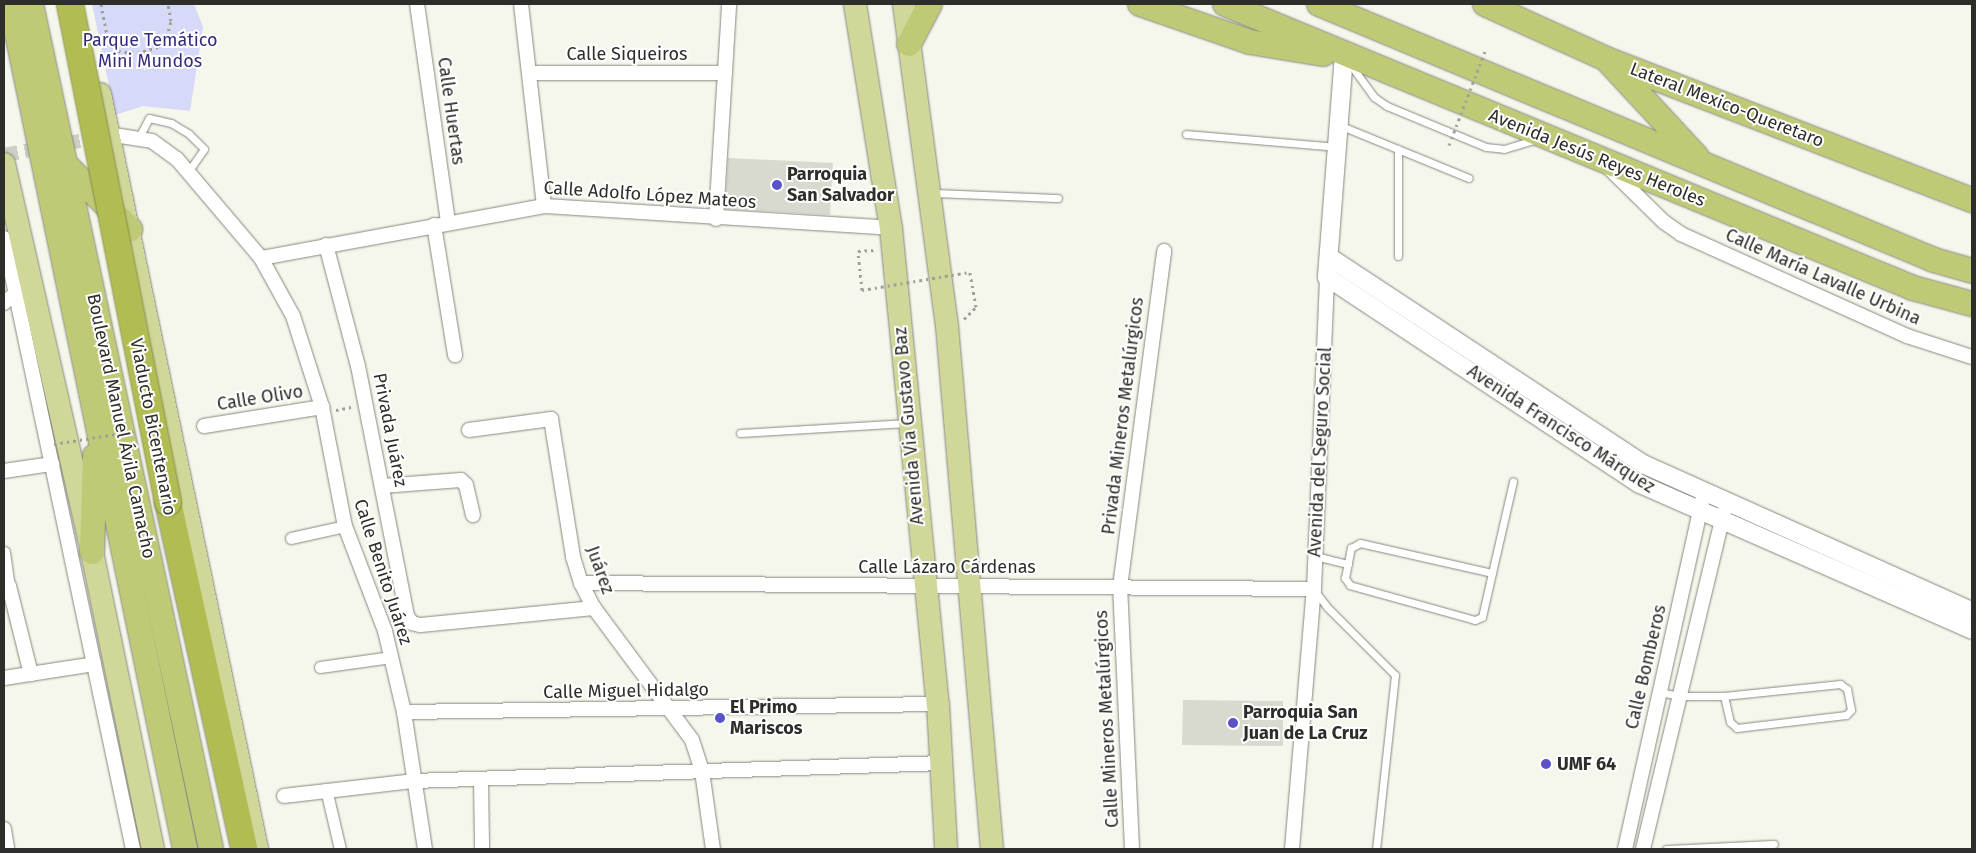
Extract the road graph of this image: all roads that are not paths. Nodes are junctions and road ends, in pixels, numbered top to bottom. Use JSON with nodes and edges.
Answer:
{"nodes":[{"id":1,"x":11,"y":4,"type":"edge"},
{"id":2,"x":31,"y":4,"type":"edge"},
{"id":3,"x":70,"y":4,"type":"edge"},
{"id":4,"x":80,"y":4,"type":"edge"},
{"id":5,"x":416,"y":4,"type":"edge"},
{"id":6,"x":521,"y":4,"type":"edge"},
{"id":7,"x":729,"y":4,"type":"edge"},
{"id":8,"x":856,"y":4,"type":"edge"},
{"id":9,"x":904,"y":4,"type":"edge"},
{"id":10,"x":930,"y":4,"type":"edge"},
{"id":11,"x":1140,"y":4,"type":"edge"},
{"id":12,"x":1225,"y":4,"type":"edge"},
{"id":13,"x":1319,"y":4,"type":"edge"},
{"id":14,"x":1329,"y":4,"type":"edge"},
{"id":15,"x":1485,"y":4,"type":"edge"},
{"id":16,"x":1352,"y":17,"type":"junction"},
{"id":17,"x":909,"y":44,"type":"junction"},
{"id":18,"x":1344,"y":56,"type":"junction"},
{"id":19,"x":1606,"y":59,"type":"junction"},
{"id":20,"x":530,"y":72,"type":"junction"},
{"id":21,"x":725,"y":73,"type":"junction"},
{"id":22,"x":1339,"y":125,"type":"junction"},
{"id":23,"x":1186,"y":134,"type":"dead end"},
{"id":24,"x":114,"y":135,"type":"tunnel mouth"},
{"id":25,"x":139,"y":137,"type":"junction"},
{"id":26,"x":1546,"y":137,"type":"junction"},
{"id":27,"x":1337,"y":147,"type":"junction"},
{"id":28,"x":1398,"y":149,"type":"junction"},
{"id":29,"x":1598,"y":157,"type":"junction"},
{"id":30,"x":1701,"y":162,"type":"junction"},
{"id":31,"x":4,"y":164,"type":"edge"},
{"id":32,"x":68,"y":166,"type":"junction"},
{"id":33,"x":188,"y":172,"type":"junction"},
{"id":34,"x":1469,"y":178,"type":"dead end"},
{"id":35,"x":930,"y":193,"type":"junction"},
{"id":36,"x":1058,"y":198,"type":"dead end"},
{"id":37,"x":1972,"y":200,"type":"edge"},
{"id":38,"x":544,"y":206,"type":"junction"},
{"id":39,"x":716,"y":218,"type":"junction"},
{"id":40,"x":441,"y":224,"type":"junction"},
{"id":41,"x":891,"y":228,"type":"junction"},
{"id":42,"x":130,"y":229,"type":"junction"},
{"id":43,"x":4,"y":238,"type":"edge"},
{"id":44,"x":326,"y":245,"type":"junction"},
{"id":45,"x":1164,"y":251,"type":"dead end"},
{"id":46,"x":1398,"y":256,"type":"dead end"},
{"id":47,"x":1328,"y":257,"type":"junction"},
{"id":48,"x":261,"y":258,"type":"junction"},
{"id":49,"x":1972,"y":271,"type":"edge"},
{"id":50,"x":1327,"y":277,"type":"junction"},
{"id":51,"x":17,"y":292,"type":"junction"},
{"id":52,"x":4,"y":303,"type":"edge"},
{"id":53,"x":1972,"y":304,"type":"edge"},
{"id":54,"x":455,"y":355,"type":"dead end"},
{"id":55,"x":1972,"y":357,"type":"edge"},
{"id":56,"x":322,"y":407,"type":"junction"},
{"id":57,"x":97,"y":417,"type":"junction"},
{"id":58,"x":909,"y":423,"type":"junction"},
{"id":59,"x":204,"y":426,"type":"dead end"},
{"id":60,"x":469,"y":430,"type":"dead end"},
{"id":61,"x":740,"y":433,"type":"dead end"},
{"id":62,"x":52,"y":464,"type":"junction"},
{"id":63,"x":4,"y":471,"type":"edge"},
{"id":64,"x":1513,"y":481,"type":"dead end"},
{"id":65,"x":382,"y":486,"type":"junction"},
{"id":66,"x":1704,"y":493,"type":"junction"},
{"id":67,"x":1727,"y":503,"type":"junction"},
{"id":68,"x":1700,"y":511,"type":"junction"},
{"id":69,"x":472,"y":515,"type":"dead end"},
{"id":70,"x":1721,"y":521,"type":"junction"},
{"id":71,"x":345,"y":526,"type":"junction"},
{"id":72,"x":291,"y":538,"type":"dead end"},
{"id":73,"x":4,"y":552,"type":"edge"},
{"id":74,"x":92,"y":552,"type":"junction"},
{"id":75,"x":1315,"y":556,"type":"junction"},
{"id":76,"x":1348,"y":564,"type":"junction"},
{"id":77,"x":1492,"y":573,"type":"junction"},
{"id":78,"x":581,"y":583,"type":"junction"},
{"id":79,"x":924,"y":585,"type":"junction"},
{"id":80,"x":970,"y":585,"type":"junction"},
{"id":81,"x":6,"y":587,"type":"edge"},
{"id":82,"x":1120,"y":587,"type":"junction"},
{"id":83,"x":1314,"y":589,"type":"junction"},
{"id":84,"x":594,"y":608,"type":"junction"},
{"id":85,"x":1972,"y":611,"type":"edge"},
{"id":86,"x":1972,"y":630,"type":"edge"},
{"id":87,"x":391,"y":657,"type":"junction"},
{"id":88,"x":94,"y":664,"type":"junction"},
{"id":89,"x":320,"y":667,"type":"dead end"},
{"id":90,"x":31,"y":674,"type":"junction"},
{"id":91,"x":4,"y":678,"type":"edge"},
{"id":92,"x":1660,"y":692,"type":"junction"},
{"id":93,"x":1679,"y":696,"type":"junction"},
{"id":94,"x":1724,"y":696,"type":"junction"},
{"id":95,"x":938,"y":704,"type":"junction"},
{"id":96,"x":669,"y":709,"type":"junction"},
{"id":97,"x":404,"y":712,"type":"junction"},
{"id":98,"x":942,"y":763,"type":"junction"},
{"id":99,"x":702,"y":771,"type":"junction"},
{"id":100,"x":482,"y":780,"type":"junction"},
{"id":101,"x":414,"y":781,"type":"junction"},
{"id":102,"x":326,"y":789,"type":"junction"},
{"id":103,"x":284,"y":796,"type":"dead end"},
{"id":104,"x":4,"y":829,"type":"edge"},
{"id":105,"x":1774,"y":844,"type":"dead end"},
{"id":106,"x":482,"y":847,"type":"dead end"},
{"id":107,"x":1633,"y":848,"type":"edge"},
{"id":108,"x":7,"y":849,"type":"edge"},
{"id":109,"x":132,"y":849,"type":"edge"},
{"id":110,"x":153,"y":849,"type":"edge"},
{"id":111,"x":185,"y":849,"type":"edge"},
{"id":112,"x":211,"y":849,"type":"edge"},
{"id":113,"x":244,"y":849,"type":"edge"},
{"id":114,"x":257,"y":849,"type":"edge"},
{"id":115,"x":340,"y":849,"type":"edge"},
{"id":116,"x":426,"y":849,"type":"edge"},
{"id":117,"x":713,"y":849,"type":"edge"},
{"id":118,"x":946,"y":849,"type":"edge"},
{"id":119,"x":992,"y":849,"type":"edge"},
{"id":120,"x":1132,"y":849,"type":"edge"},
{"id":121,"x":1292,"y":849,"type":"edge"},
{"id":122,"x":1376,"y":849,"type":"edge"},
{"id":123,"x":1666,"y":849,"type":"edge"}],
"edges":[{"from":1,"to":57,"type":"highway","name":"Boulevard Manuel Ávila Camacho"},
{"from":2,"to":32,"type":"highway","name":"Boulevard Manuel Ávila Camacho"},
{"from":3,"to":113,"type":"highway","name":"Viaducto Bicentenario","bridge":true},
{"from":4,"to":42,"type":"main road"},
{"from":5,"to":40,"type":"street","name":"Calle Huertas"},
{"from":6,"to":20,"type":"street"},
{"from":7,"to":21,"type":"street"},
{"from":8,"to":41,"type":"main road","name":"Avenida Via Gustavo Baz"},
{"from":9,"to":17,"type":"main road"},
{"from":10,"to":17,"type":"highway"},
{"from":11,"to":18,"type":"highway"},
{"from":12,"to":18,"type":"highway","name":"Avenida Jesús Reyes Heroles"},
{"from":13,"to":16,"type":"highway","name":"Avenida Jesús Reyes Heroles"},
{"from":14,"to":16,"type":"highway"},
{"from":15,"to":19,"type":"highway","name":"Lateral Mexico-Queretaro"},
{"from":16,"to":30,"type":"highway","name":"Avenida Jesús Reyes Heroles"},
{"from":17,"to":35,"type":"main road"},
{"from":18,"to":22,"type":"street","name":"Avenida del Seguro Social"},
{"from":18,"to":26,"type":"highway","name":"Avenida Jesús Reyes Heroles"},
{"from":18,"to":26,"type":"lane"},
{"from":19,"to":30,"type":"highway"},
{"from":19,"to":37,"type":"highway","name":"Lateral Mexico-Queretaro"},
{"from":20,"to":21,"type":"street","name":"Calle Siqueiros"},
{"from":20,"to":38,"type":"street"},
{"from":21,"to":39,"type":"street"},
{"from":22,"to":27,"type":"street","name":"Avenida del Seguro Social"},
{"from":22,"to":28,"type":"lane"},
{"from":23,"to":27,"type":"lane"},
{"from":24,"to":25,"type":"street","name":"Calle Benito Juárez"},
{"from":25,"to":33,"type":"street","name":"Calle Benito Juárez"},
{"from":25,"to":33,"type":"lane"},
{"from":26,"to":29,"type":"highway","name":"Avenida Jesús Reyes Heroles"},
{"from":27,"to":47,"type":"street","name":"Avenida del Seguro Social"},
{"from":28,"to":34,"type":"lane"},
{"from":28,"to":46,"type":"lane"},
{"from":29,"to":53,"type":"highway","name":"Avenida Jesús Reyes Heroles"},
{"from":29,"to":55,"type":"street","name":"Calle María Lavalle Urbina"},
{"from":30,"to":49,"type":"highway","name":"Avenida Jesús Reyes Heroles"},
{"from":31,"to":74,"type":"main road"},
{"from":32,"to":42,"type":"highway"},
{"from":32,"to":112,"type":"highway","name":"Boulevard Manuel Ávila Camacho"},
{"from":33,"to":48,"type":"street","name":"Calle Benito Juárez"},
{"from":35,"to":36,"type":"lane"},
{"from":35,"to":80,"type":"main road"},
{"from":38,"to":39,"type":"street","name":"Calle Adolfo López Mateos"},
{"from":38,"to":40,"type":"street","name":"Calle Adolfo López Mateos"},
{"from":39,"to":41,"type":"street","name":"Calle Adolfo López Mateos"},
{"from":40,"to":44,"type":"street","name":"Calle Adolfo López Mateos"},
{"from":40,"to":54,"type":"street","name":"Calle Huertas"},
{"from":41,"to":58,"type":"main road","name":"Avenida Via Gustavo Baz"},
{"from":42,"to":114,"type":"main road"},
{"from":43,"to":51,"type":"street"},
{"from":44,"to":48,"type":"street","name":"Calle Adolfo López Mateos"},
{"from":44,"to":65,"type":"street","name":"Privada Juárez"},
{"from":45,"to":82,"type":"street","name":"Privada Mineros Metalúrgicos"},
{"from":47,"to":50,"type":"street","name":"Avenida del Seguro Social"},
{"from":47,"to":66,"type":"street","name":"Avenida Francisco Márquez"},
{"from":48,"to":56,"type":"street","name":"Calle Benito Juárez"},
{"from":50,"to":68,"type":"street","name":"Avenida Francisco Márquez"},
{"from":50,"to":75,"type":"street","name":"Avenida del Seguro Social"},
{"from":51,"to":52,"type":"street"},
{"from":51,"to":62,"type":"street"},
{"from":56,"to":59,"type":"street","name":"Calle Olivo"},
{"from":56,"to":71,"type":"street","name":"Calle Benito Juárez"},
{"from":57,"to":74,"type":"highway"},
{"from":57,"to":111,"type":"highway","name":"Boulevard Manuel Ávila Camacho"},
{"from":58,"to":61,"type":"lane"},
{"from":58,"to":79,"type":"main road","name":"Avenida Via Gustavo Baz"},
{"from":60,"to":78,"type":"street","name":"Juárez"},
{"from":62,"to":63,"type":"street"},
{"from":62,"to":88,"type":"street"},
{"from":64,"to":77,"type":"lane"},
{"from":65,"to":69,"type":"street"},
{"from":65,"to":84,"type":"street","name":"Privada Juárez"},
{"from":66,"to":67,"type":"street","name":"Avenida Francisco Márquez"},
{"from":66,"to":68,"type":"street","name":"Calle Bomberos"},
{"from":67,"to":70,"type":"street","name":"Calle Bomberos"},
{"from":67,"to":85,"type":"street","name":"Avenida Francisco Márquez"},
{"from":68,"to":70,"type":"street","name":"Avenida Francisco Márquez"},
{"from":68,"to":92,"type":"street","name":"Calle Bomberos"},
{"from":70,"to":86,"type":"street","name":"Avenida Francisco Márquez"},
{"from":70,"to":93,"type":"street","name":"Calle Bomberos"},
{"from":71,"to":72,"type":"street"},
{"from":71,"to":87,"type":"street","name":"Calle Benito Juárez"},
{"from":73,"to":81,"type":"street"},
{"from":74,"to":110,"type":"main road"},
{"from":75,"to":76,"type":"lane"},
{"from":75,"to":83,"type":"street","name":"Avenida del Seguro Social"},
{"from":76,"to":77,"type":"lane"},
{"from":76,"to":77,"type":"lane"},
{"from":78,"to":79,"type":"street","name":"Calle Lázaro Cárdenas"},
{"from":78,"to":84,"type":"street","name":"Juárez"},
{"from":79,"to":80,"type":"street","name":"Calle Lázaro Cárdenas"},
{"from":79,"to":95,"type":"main road","name":"Avenida Via Gustavo Baz"},
{"from":80,"to":82,"type":"street","name":"Calle Lázaro Cárdenas"},
{"from":80,"to":119,"type":"main road"},
{"from":81,"to":90,"type":"street"},
{"from":82,"to":83,"type":"street","name":"Calle Lázaro Cárdenas"},
{"from":82,"to":120,"type":"street","name":"Calle Mineros Metalúrgicos"},
{"from":83,"to":121,"type":"street","name":"Avenida del Seguro Social"},
{"from":83,"to":122,"type":"lane"},
{"from":84,"to":96,"type":"street","name":"Juárez"},
{"from":87,"to":89,"type":"street"},
{"from":87,"to":97,"type":"street","name":"Calle Benito Juárez"},
{"from":88,"to":90,"type":"street"},
{"from":88,"to":109,"type":"street"},
{"from":90,"to":91,"type":"street"},
{"from":92,"to":93,"type":"lane"},
{"from":92,"to":107,"type":"street","name":"Calle Bomberos"},
{"from":93,"to":94,"type":"lane"},
{"from":93,"to":107,"type":"street","name":"Calle Bomberos"},
{"from":94,"to":94,"type":"lane"},
{"from":95,"to":96,"type":"street","name":"Calle Miguel Hidalgo"},
{"from":95,"to":98,"type":"main road","name":"Avenida Via Gustavo Baz"},
{"from":96,"to":97,"type":"street","name":"Calle Miguel Hidalgo"},
{"from":96,"to":99,"type":"street","name":"Juárez"},
{"from":97,"to":101,"type":"street","name":"Calle Benito Juárez"},
{"from":98,"to":99,"type":"street"},
{"from":98,"to":118,"type":"main road","name":"Avenida Via Gustavo Baz"},
{"from":99,"to":100,"type":"street"},
{"from":99,"to":117,"type":"street","name":"Juárez"},
{"from":100,"to":101,"type":"street"},
{"from":100,"to":106,"type":"street"},
{"from":101,"to":102,"type":"street"},
{"from":101,"to":116,"type":"street","name":"Calle Benito Juárez"},
{"from":102,"to":103,"type":"street"},
{"from":102,"to":115,"type":"street"},
{"from":104,"to":108,"type":"street"},
{"from":105,"to":123,"type":"lane"}]}
